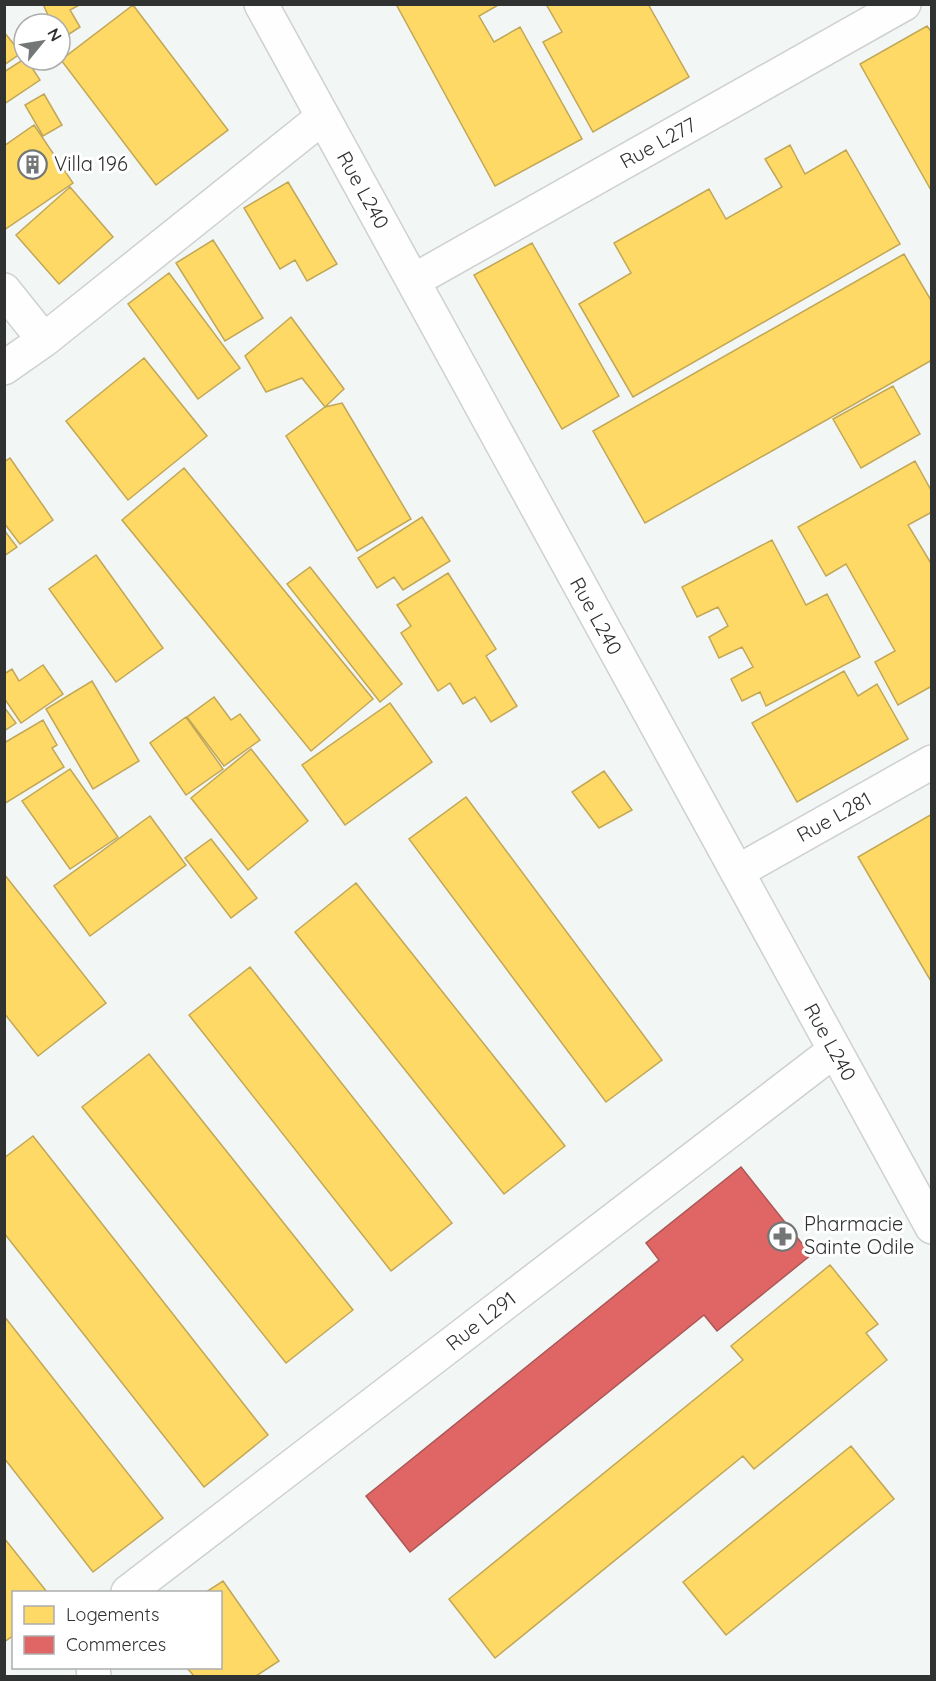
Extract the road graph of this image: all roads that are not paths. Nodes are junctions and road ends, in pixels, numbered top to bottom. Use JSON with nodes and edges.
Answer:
{"nodes":[{"id":1,"x":261,"y":4,"type":"edge"},
{"id":2,"x":904,"y":4,"type":"edge"},
{"id":3,"x":323,"y":117,"type":"junction"},
{"id":4,"x":413,"y":281,"type":"junction"},
{"id":5,"x":4,"y":290,"type":"edge"},
{"id":6,"x":44,"y":340,"type":"junction"},
{"id":7,"x":4,"y":368,"type":"edge"},
{"id":8,"x":932,"y":762,"type":"edge"},
{"id":9,"x":737,"y":872,"type":"junction"},
{"id":10,"x":835,"y":1050,"type":"junction"},
{"id":11,"x":932,"y":1227,"type":"edge"},
{"id":12,"x":131,"y":1591,"type":"edge"}],
"edges":[{"from":1,"to":3,"type":"street","name":"Rue L240"},
{"from":2,"to":4,"type":"street","name":"Rue L277"},
{"from":3,"to":4,"type":"street","name":"Rue L240"},
{"from":3,"to":6,"type":"street"},
{"from":4,"to":9,"type":"street","name":"Rue L240"},
{"from":5,"to":6,"type":"street"},
{"from":6,"to":7,"type":"street"},
{"from":8,"to":9,"type":"street","name":"Rue L281"},
{"from":9,"to":10,"type":"street","name":"Rue L240"},
{"from":10,"to":11,"type":"street","name":"Rue L240"},
{"from":10,"to":12,"type":"street","name":"Rue L291"}]}
